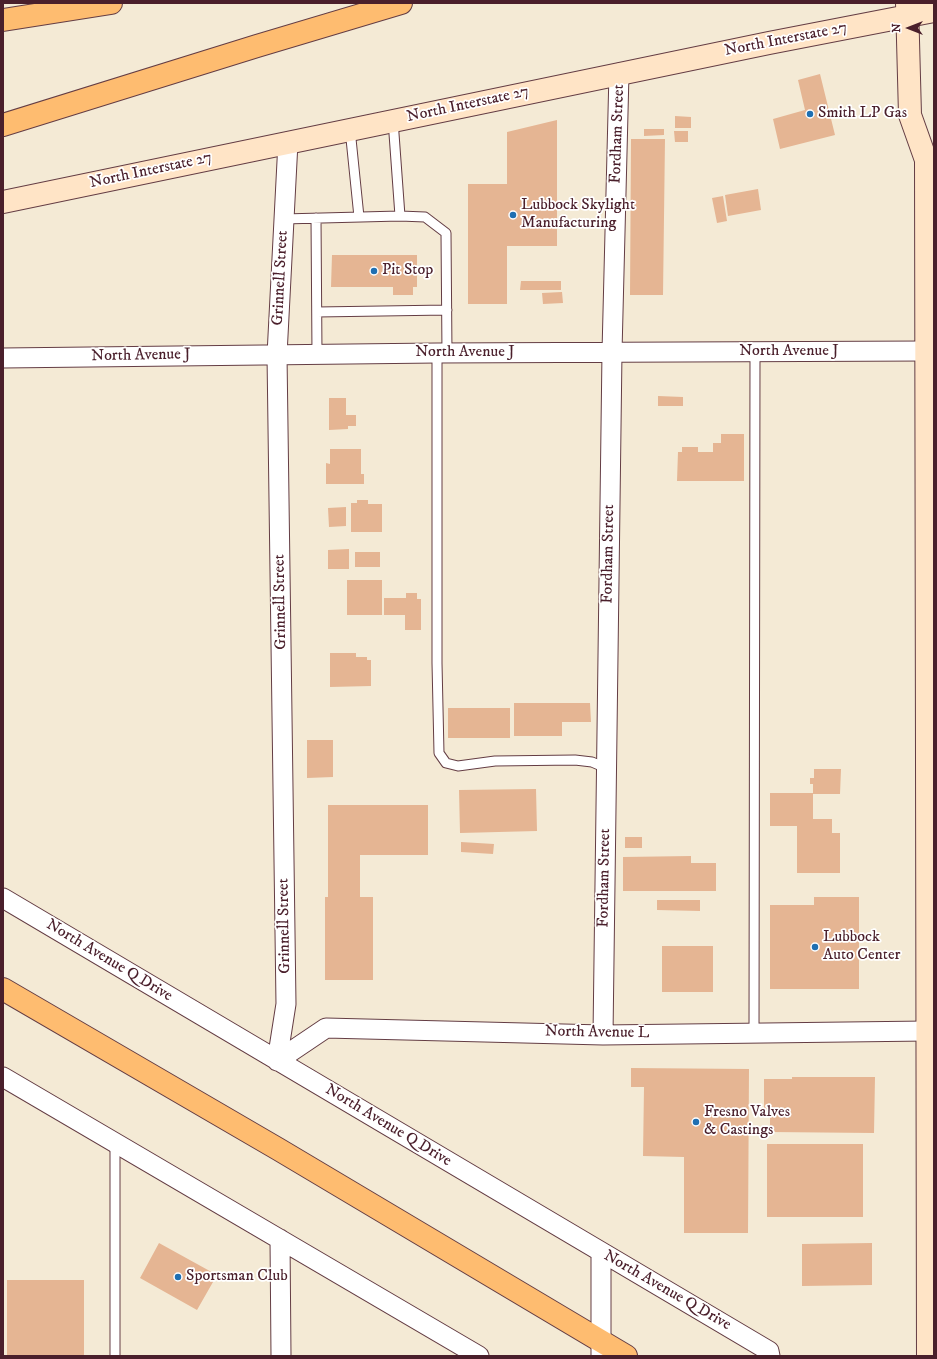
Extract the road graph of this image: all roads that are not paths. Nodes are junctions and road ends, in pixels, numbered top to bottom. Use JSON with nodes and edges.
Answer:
{"nodes":[{"id":1,"x":111,"y":3,"type":"edge"},
{"id":2,"x":401,"y":3,"type":"edge"},
{"id":3,"x":908,"y":10,"type":"edge"},
{"id":4,"x":934,"y":11,"type":"edge"},
{"id":5,"x":3,"y":20,"type":"edge"},
{"id":6,"x":619,"y":74,"type":"junction"},
{"id":7,"x":393,"y":120,"type":"junction"},
{"id":8,"x":3,"y":125,"type":"edge"},
{"id":9,"x":350,"y":130,"type":"junction"},
{"id":10,"x":934,"y":139,"type":"edge"},
{"id":11,"x":288,"y":142,"type":"junction"},
{"id":12,"x":926,"y":160,"type":"junction"},
{"id":13,"x":3,"y":202,"type":"edge"},
{"id":14,"x":930,"y":212,"type":"edge"},
{"id":15,"x":400,"y":216,"type":"junction"},
{"id":16,"x":359,"y":217,"type":"junction"},
{"id":17,"x":316,"y":218,"type":"junction"},
{"id":18,"x":284,"y":219,"type":"junction"},
{"id":19,"x":447,"y":310,"type":"junction"},
{"id":20,"x":317,"y":312,"type":"junction"},
{"id":21,"x":926,"y":351,"type":"junction"},
{"id":22,"x":612,"y":352,"type":"junction"},
{"id":23,"x":755,"y":352,"type":"junction"},
{"id":24,"x":317,"y":354,"type":"junction"},
{"id":25,"x":442,"y":354,"type":"junction"},
{"id":26,"x":277,"y":355,"type":"junction"},
{"id":27,"x":3,"y":358,"type":"edge"},
{"id":28,"x":930,"y":702,"type":"edge"},
{"id":29,"x":606,"y":768,"type":"junction"},
{"id":30,"x":3,"y":898,"type":"edge"},
{"id":31,"x":3,"y":989,"type":"edge"},
{"id":32,"x":927,"y":1031,"type":"junction"},
{"id":33,"x":754,"y":1033,"type":"junction"},
{"id":34,"x":603,"y":1035,"type":"junction"},
{"id":35,"x":277,"y":1060,"type":"junction"},
{"id":36,"x":3,"y":1077,"type":"edge"},
{"id":37,"x":115,"y":1142,"type":"junction"},
{"id":38,"x":280,"y":1239,"type":"junction"},
{"id":39,"x":602,"y":1252,"type":"junction"},
{"id":40,"x":601,"y":1349,"type":"edge"},
{"id":41,"x":115,"y":1356,"type":"edge"},
{"id":42,"x":281,"y":1356,"type":"edge"},
{"id":43,"x":479,"y":1356,"type":"edge"},
{"id":44,"x":626,"y":1356,"type":"edge"},
{"id":45,"x":770,"y":1356,"type":"edge"},
{"id":46,"x":928,"y":1356,"type":"edge"}],
"edges":[{"from":1,"to":5,"type":"main road"},
{"from":2,"to":8,"type":"main road"},
{"from":3,"to":4,"type":"main road","name":"North Interstate 27"},
{"from":3,"to":6,"type":"main road","name":"North Interstate 27"},
{"from":3,"to":12,"type":"main road"},
{"from":6,"to":7,"type":"main road","name":"North Interstate 27"},
{"from":6,"to":22,"type":"street","name":"Fordham Street"},
{"from":7,"to":9,"type":"main road","name":"North Interstate 27"},
{"from":7,"to":15,"type":"lane"},
{"from":9,"to":11,"type":"main road","name":"North Interstate 27"},
{"from":9,"to":16,"type":"lane"},
{"from":10,"to":12,"type":"main road"},
{"from":11,"to":13,"type":"main road","name":"North Interstate 27"},
{"from":11,"to":18,"type":"street","name":"Grinnell Street"},
{"from":12,"to":14,"type":"main road"},
{"from":14,"to":21,"type":"main road"},
{"from":15,"to":16,"type":"lane"},
{"from":15,"to":19,"type":"lane"},
{"from":16,"to":17,"type":"lane"},
{"from":17,"to":18,"type":"lane"},
{"from":17,"to":20,"type":"lane"},
{"from":18,"to":26,"type":"street","name":"Grinnell Street"},
{"from":19,"to":20,"type":"lane"},
{"from":19,"to":25,"type":"lane"},
{"from":20,"to":24,"type":"lane"},
{"from":21,"to":23,"type":"street","name":"North Avenue J"},
{"from":21,"to":28,"type":"main road"},
{"from":22,"to":23,"type":"street","name":"North Avenue J"},
{"from":22,"to":25,"type":"street","name":"North Avenue J"},
{"from":22,"to":29,"type":"street","name":"Fordham Street"},
{"from":23,"to":33,"type":"lane"},
{"from":24,"to":25,"type":"street","name":"North Avenue J"},
{"from":24,"to":26,"type":"street","name":"North Avenue J"},
{"from":25,"to":29,"type":"lane"},
{"from":26,"to":27,"type":"street","name":"North Avenue J"},
{"from":26,"to":35,"type":"street","name":"Grinnell Street"},
{"from":28,"to":32,"type":"main road"},
{"from":29,"to":34,"type":"street","name":"Fordham Street"},
{"from":30,"to":35,"type":"street","name":"North Avenue Q Drive"},
{"from":31,"to":40,"type":"main road"},
{"from":32,"to":33,"type":"street","name":"North Avenue L"},
{"from":32,"to":46,"type":"main road"},
{"from":33,"to":34,"type":"street","name":"North Avenue L"},
{"from":34,"to":35,"type":"street","name":"North Avenue L"},
{"from":35,"to":39,"type":"street","name":"North Avenue Q Drive"},
{"from":36,"to":37,"type":"street"},
{"from":37,"to":38,"type":"street"},
{"from":37,"to":41,"type":"lane"},
{"from":38,"to":42,"type":"street"},
{"from":38,"to":43,"type":"street"},
{"from":39,"to":40,"type":"street"},
{"from":39,"to":45,"type":"street","name":"North Avenue Q Drive"},
{"from":40,"to":44,"type":"main road"}]}
